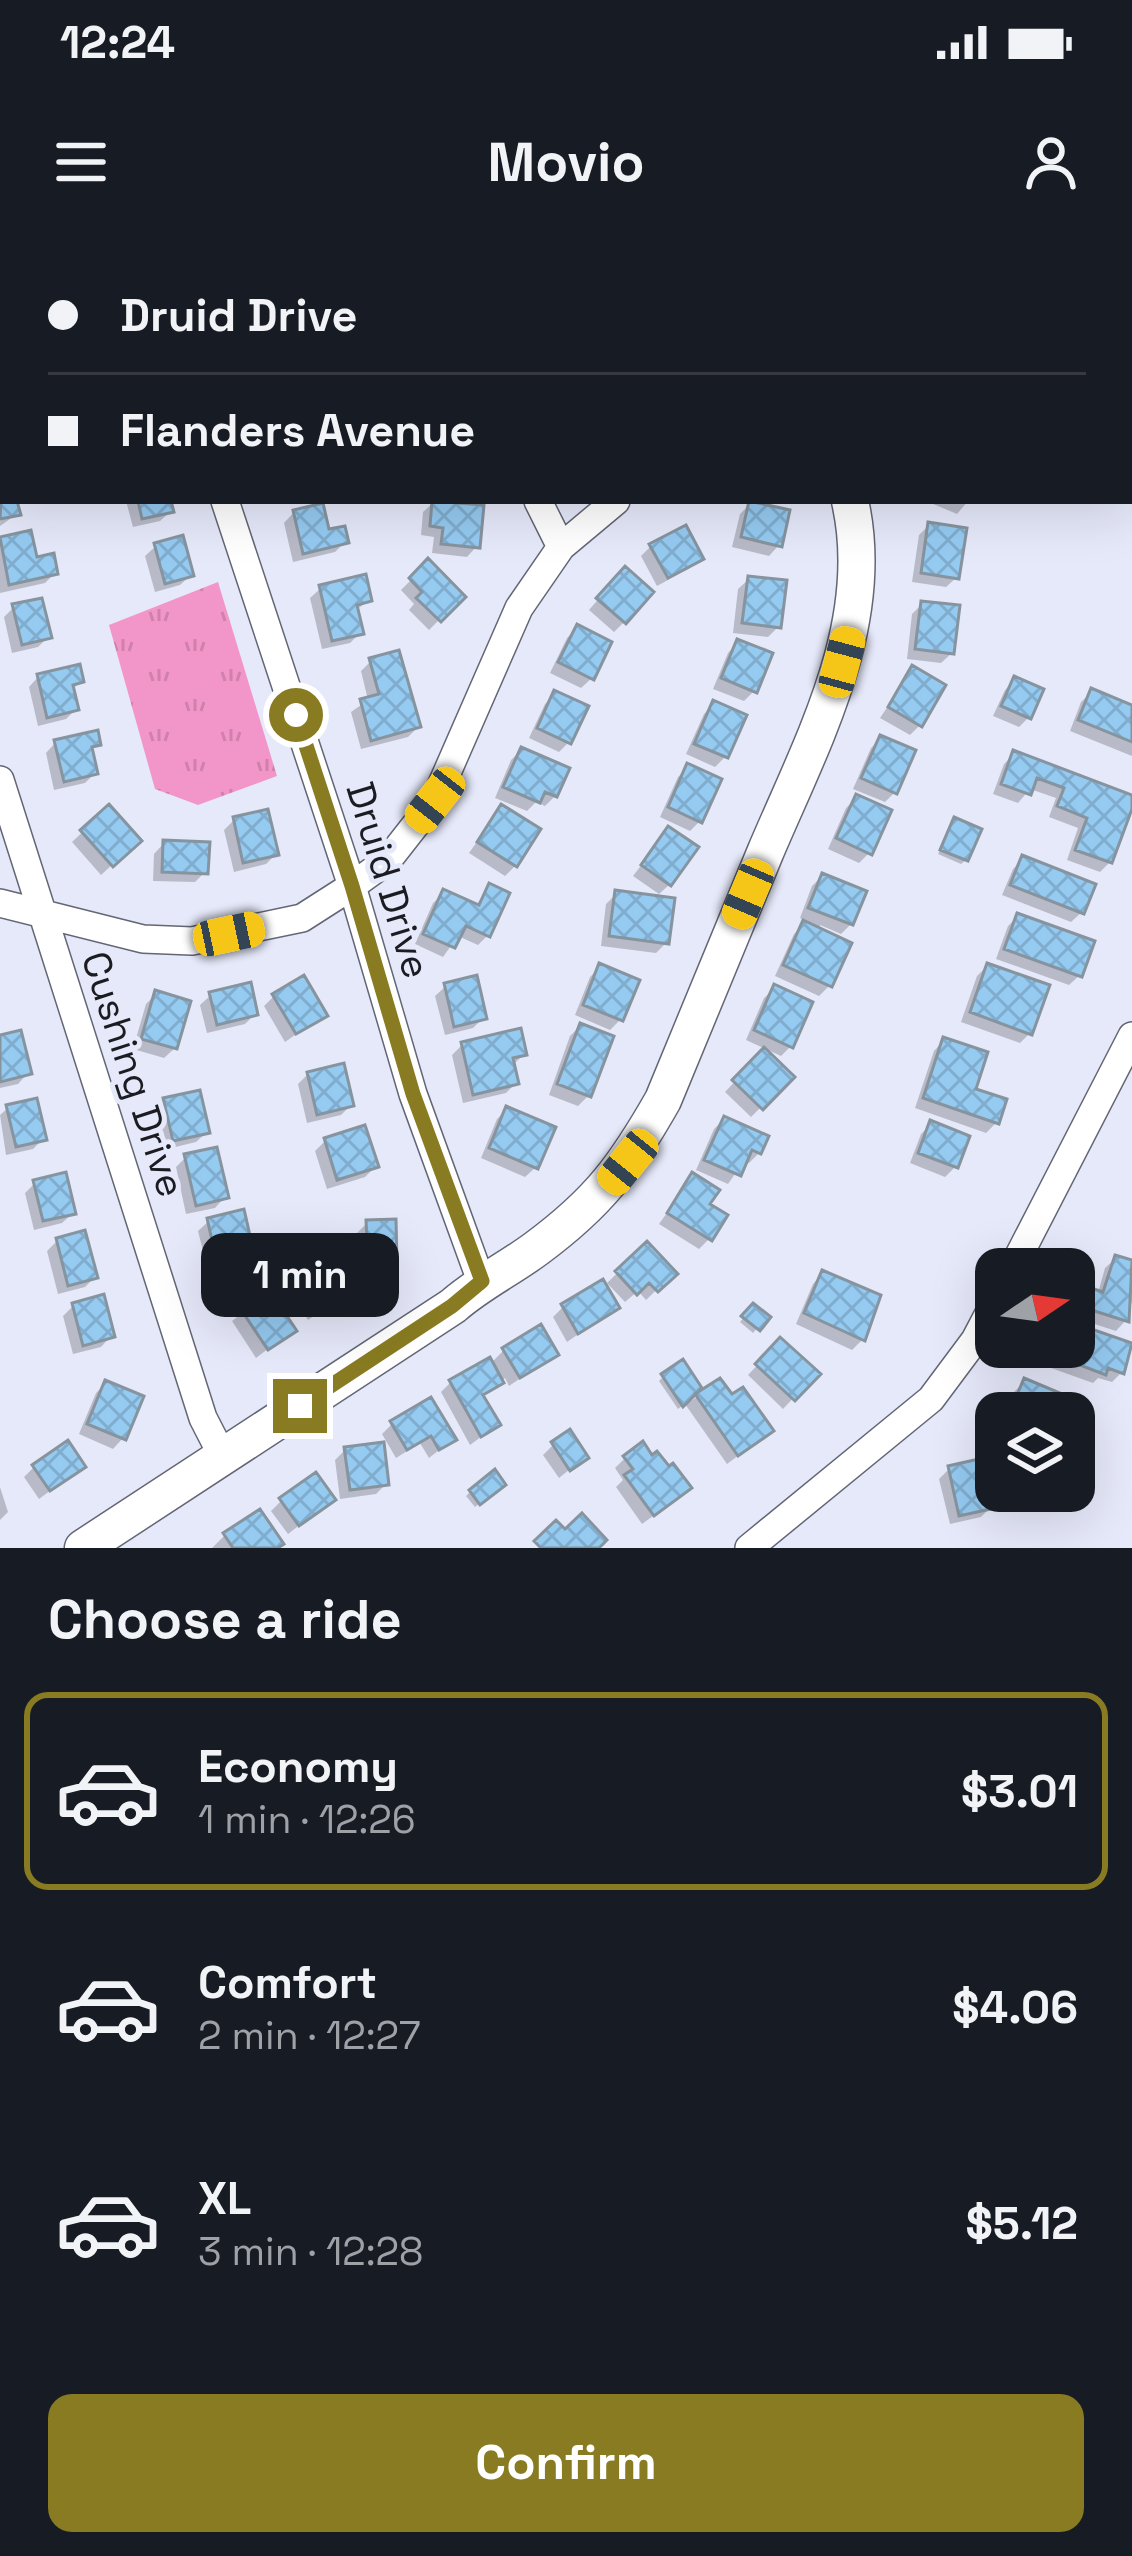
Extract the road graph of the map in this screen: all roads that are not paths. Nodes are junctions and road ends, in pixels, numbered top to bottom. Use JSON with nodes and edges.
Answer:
{"nodes":[{"id":1,"x":226,"y":504,"type":"edge"},
{"id":2,"x":540,"y":504,"type":"edge"},
{"id":3,"x":612,"y":504,"type":"edge"},
{"id":4,"x":851,"y":504,"type":"edge"},
{"id":5,"x":561,"y":547,"type":"junction"},
{"id":6,"x":0,"y":780,"type":"edge"},
{"id":7,"x":352,"y":886,"type":"junction"},
{"id":8,"x":0,"y":903,"type":"edge"},
{"id":9,"x":41,"y":911,"type":"junction"},
{"id":10,"x":1132,"y":1036,"type":"edge"},
{"id":11,"x":1023,"y":1248,"type":"edge"},
{"id":12,"x":482,"y":1281,"type":"junction"},
{"id":13,"x":975,"y":1341,"type":"edge"},
{"id":14,"x":223,"y":1457,"type":"junction"},
{"id":15,"x":83,"y":1548,"type":"edge"},
{"id":16,"x":749,"y":1548,"type":"edge"}],
"edges":[{"from":1,"to":7,"type":"street","name":"Druid Drive"},
{"from":2,"to":5,"type":"street"},
{"from":3,"to":5,"type":"street"},
{"from":4,"to":12,"type":"street"},
{"from":5,"to":7,"type":"street"},
{"from":6,"to":9,"type":"street","name":"Cushing Drive"},
{"from":7,"to":9,"type":"street"},
{"from":7,"to":12,"type":"street","name":"Druid Drive"},
{"from":8,"to":9,"type":"street"},
{"from":9,"to":14,"type":"street","name":"Cushing Drive"},
{"from":10,"to":11,"type":"street"},
{"from":12,"to":14,"type":"street"},
{"from":13,"to":16,"type":"street"},
{"from":14,"to":15,"type":"street"}]}
